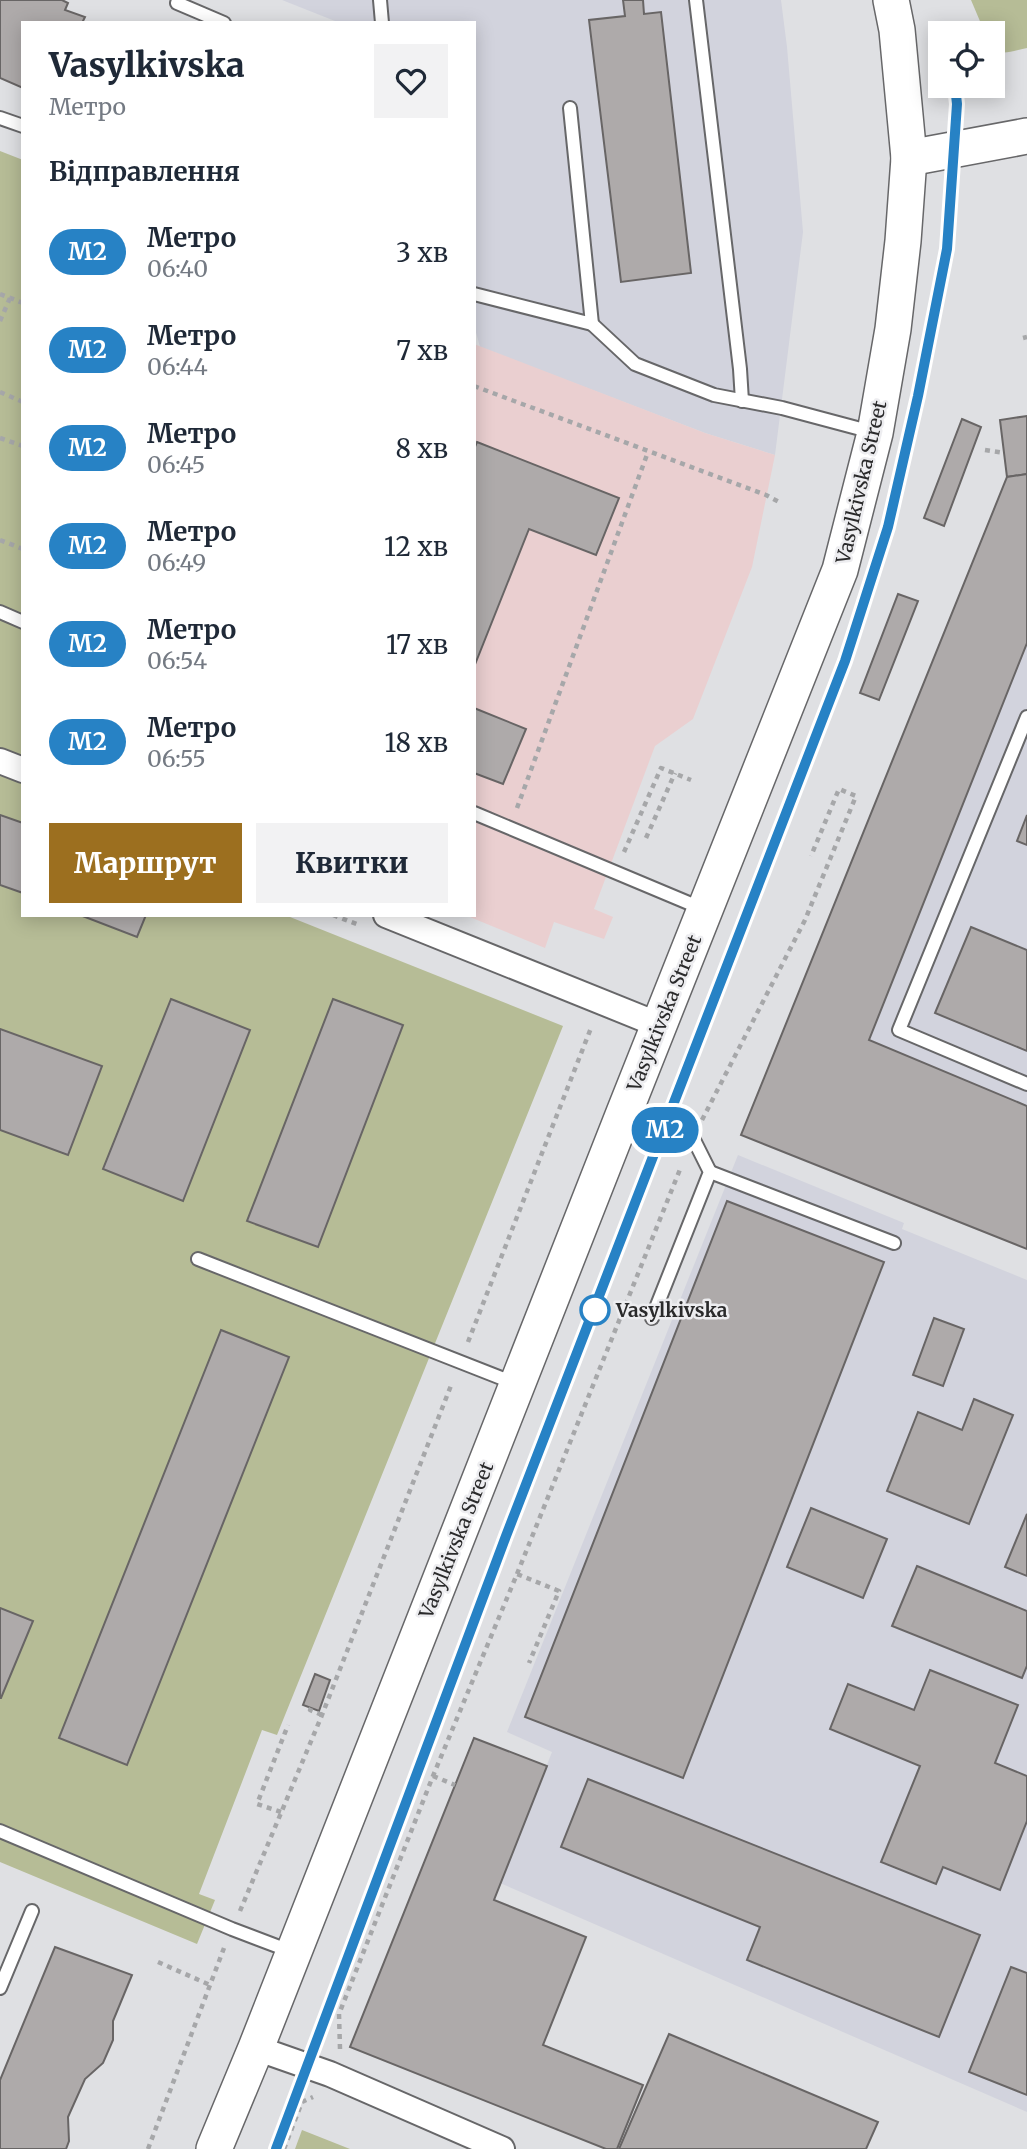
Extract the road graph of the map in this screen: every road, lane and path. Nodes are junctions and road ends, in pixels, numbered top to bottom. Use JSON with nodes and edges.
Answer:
{"nodes":[{"id":1,"x":380,"y":0,"type":"edge"},
{"id":2,"x":696,"y":0,"type":"edge"},
{"id":3,"x":891,"y":0,"type":"edge"},
{"id":4,"x":177,"y":3,"type":"dead end"},
{"id":5,"x":218,"y":21,"type":"edge"},
{"id":6,"x":382,"y":21,"type":"edge"},
{"id":7,"x":570,"y":108,"type":"dead end"},
{"id":8,"x":0,"y":118,"type":"edge"},
{"id":9,"x":21,"y":126,"type":"edge"},
{"id":10,"x":1027,"y":136,"type":"edge"},
{"id":11,"x":909,"y":158,"type":"junction"},
{"id":12,"x":0,"y":294,"type":"edge"},
{"id":13,"x":476,"y":295,"type":"edge"},
{"id":14,"x":10,"y":298,"type":"junction"},
{"id":15,"x":21,"y":302,"type":"edge"},
{"id":16,"x":0,"y":321,"type":"edge"},
{"id":17,"x":592,"y":324,"type":"junction"},
{"id":18,"x":476,"y":387,"type":"edge"},
{"id":19,"x":0,"y":392,"type":"edge"},
{"id":20,"x":21,"y":401,"type":"edge"},
{"id":21,"x":742,"y":401,"type":"junction"},
{"id":22,"x":875,"y":433,"type":"junction"},
{"id":23,"x":0,"y":438,"type":"edge"},
{"id":24,"x":21,"y":445,"type":"edge"},
{"id":25,"x":985,"y":450,"type":"dead end"},
{"id":26,"x":648,"y":452,"type":"junction"},
{"id":27,"x":1004,"y":453,"type":"dead end"},
{"id":28,"x":781,"y":503,"type":"dead end"},
{"id":29,"x":0,"y":540,"type":"edge"},
{"id":30,"x":21,"y":548,"type":"edge"},
{"id":31,"x":0,"y":612,"type":"edge"},
{"id":32,"x":21,"y":621,"type":"edge"},
{"id":33,"x":1027,"y":717,"type":"edge"},
{"id":34,"x":0,"y":761,"type":"edge"},
{"id":35,"x":21,"y":769,"type":"edge"},
{"id":36,"x":675,"y":773,"type":"junction"},
{"id":37,"x":691,"y":780,"type":"dead end"},
{"id":38,"x":839,"y":789,"type":"dead end"},
{"id":39,"x":476,"y":814,"type":"edge"},
{"id":40,"x":509,"y":828,"type":"junction"},
{"id":41,"x":646,"y":838,"type":"dead end"},
{"id":42,"x":811,"y":856,"type":"dead end"},
{"id":43,"x":635,"y":858,"type":"dead end"},
{"id":44,"x":706,"y":910,"type":"junction"},
{"id":45,"x":391,"y":917,"type":"edge"},
{"id":46,"x":594,"y":1018,"type":"dead end"},
{"id":47,"x":659,"y":1025,"type":"junction"},
{"id":48,"x":1027,"y":1084,"type":"edge"},
{"id":49,"x":624,"y":1112,"type":"junction"},
{"id":50,"x":710,"y":1172,"type":"junction"},
{"id":51,"x":894,"y":1243,"type":"dead end"},
{"id":52,"x":198,"y":1259,"type":"dead end"},
{"id":53,"x":652,"y":1318,"type":"dead end"},
{"id":54,"x":460,"y":1362,"type":"junction"},
{"id":55,"x":518,"y":1385,"type":"junction"},
{"id":56,"x":528,"y":1663,"type":"dead end"},
{"id":57,"x":311,"y":1708,"type":"dead end"},
{"id":58,"x":322,"y":1715,"type":"junction"},
{"id":59,"x":288,"y":1725,"type":"dead end"},
{"id":60,"x":433,"y":1776,"type":"junction"},
{"id":61,"x":455,"y":1785,"type":"dead end"},
{"id":62,"x":281,"y":1812,"type":"junction"},
{"id":63,"x":0,"y":1831,"type":"edge"},
{"id":64,"x":32,"y":1911,"type":"dead end"},
{"id":65,"x":232,"y":1929,"type":"junction"},
{"id":66,"x":294,"y":1952,"type":"junction"},
{"id":67,"x":158,"y":1962,"type":"dead end"},
{"id":68,"x":210,"y":1985,"type":"junction"},
{"id":69,"x":0,"y":1988,"type":"edge"},
{"id":70,"x":256,"y":2048,"type":"junction"},
{"id":71,"x":340,"y":2050,"type":"dead end"},
{"id":72,"x":323,"y":2094,"type":"dead end"},
{"id":73,"x":148,"y":2149,"type":"edge"},
{"id":74,"x":215,"y":2149,"type":"edge"},
{"id":75,"x":284,"y":2149,"type":"edge"},
{"id":76,"x":502,"y":2149,"type":"edge"}],
"edges":[{"from":1,"to":6,"type":"lane"},
{"from":2,"to":21,"type":"lane"},
{"from":3,"to":11,"type":"main road","name":"Vasylkivska Street"},
{"from":4,"to":5,"type":"lane"},
{"from":7,"to":17,"type":"lane"},
{"from":8,"to":9,"type":"lane"},
{"from":10,"to":11,"type":"main road"},
{"from":11,"to":22,"type":"main road","name":"Vasylkivska Street"},
{"from":12,"to":14,"type":"path"},
{"from":13,"to":17,"type":"lane"},
{"from":14,"to":15,"type":"path"},
{"from":14,"to":16,"type":"path"},
{"from":17,"to":21,"type":"lane"},
{"from":18,"to":26,"type":"path"},
{"from":19,"to":20,"type":"path"},
{"from":21,"to":22,"type":"lane"},
{"from":22,"to":44,"type":"main road","name":"Vasylkivska Street"},
{"from":23,"to":24,"type":"path"},
{"from":25,"to":27,"type":"path"},
{"from":26,"to":28,"type":"path"},
{"from":26,"to":40,"type":"path"},
{"from":29,"to":30,"type":"path"},
{"from":31,"to":32,"type":"lane"},
{"from":33,"to":48,"type":"lane"},
{"from":34,"to":35,"type":"street"},
{"from":36,"to":37,"type":"path"},
{"from":36,"to":41,"type":"path"},
{"from":36,"to":43,"type":"path"},
{"from":38,"to":42,"type":"path"},
{"from":39,"to":40,"type":"lane"},
{"from":40,"to":44,"type":"lane"},
{"from":44,"to":47,"type":"main road","name":"Vasylkivska Street"},
{"from":45,"to":47,"type":"street"},
{"from":46,"to":54,"type":"path"},
{"from":47,"to":49,"type":"main road","name":"Vasylkivska Street"},
{"from":49,"to":50,"type":"lane"},
{"from":49,"to":55,"type":"main road","name":"Vasylkivska Street"},
{"from":50,"to":51,"type":"lane"},
{"from":50,"to":53,"type":"lane"},
{"from":52,"to":54,"type":"lane"},
{"from":54,"to":55,"type":"lane"},
{"from":54,"to":58,"type":"path"},
{"from":55,"to":66,"type":"main road","name":"Vasylkivska Street"},
{"from":56,"to":60,"type":"path"},
{"from":57,"to":58,"type":"path"},
{"from":58,"to":62,"type":"path"},
{"from":59,"to":62,"type":"path"},
{"from":60,"to":61,"type":"path"},
{"from":60,"to":71,"type":"path"},
{"from":62,"to":65,"type":"path"},
{"from":63,"to":65,"type":"lane"},
{"from":64,"to":69,"type":"lane"},
{"from":65,"to":66,"type":"lane"},
{"from":65,"to":68,"type":"path"},
{"from":66,"to":70,"type":"main road","name":"Vasylkivska Street"},
{"from":67,"to":68,"type":"path"},
{"from":68,"to":73,"type":"path"},
{"from":70,"to":74,"type":"main road","name":"Vasylkivska Street"},
{"from":70,"to":76,"type":"street"},
{"from":72,"to":75,"type":"path"}]}
